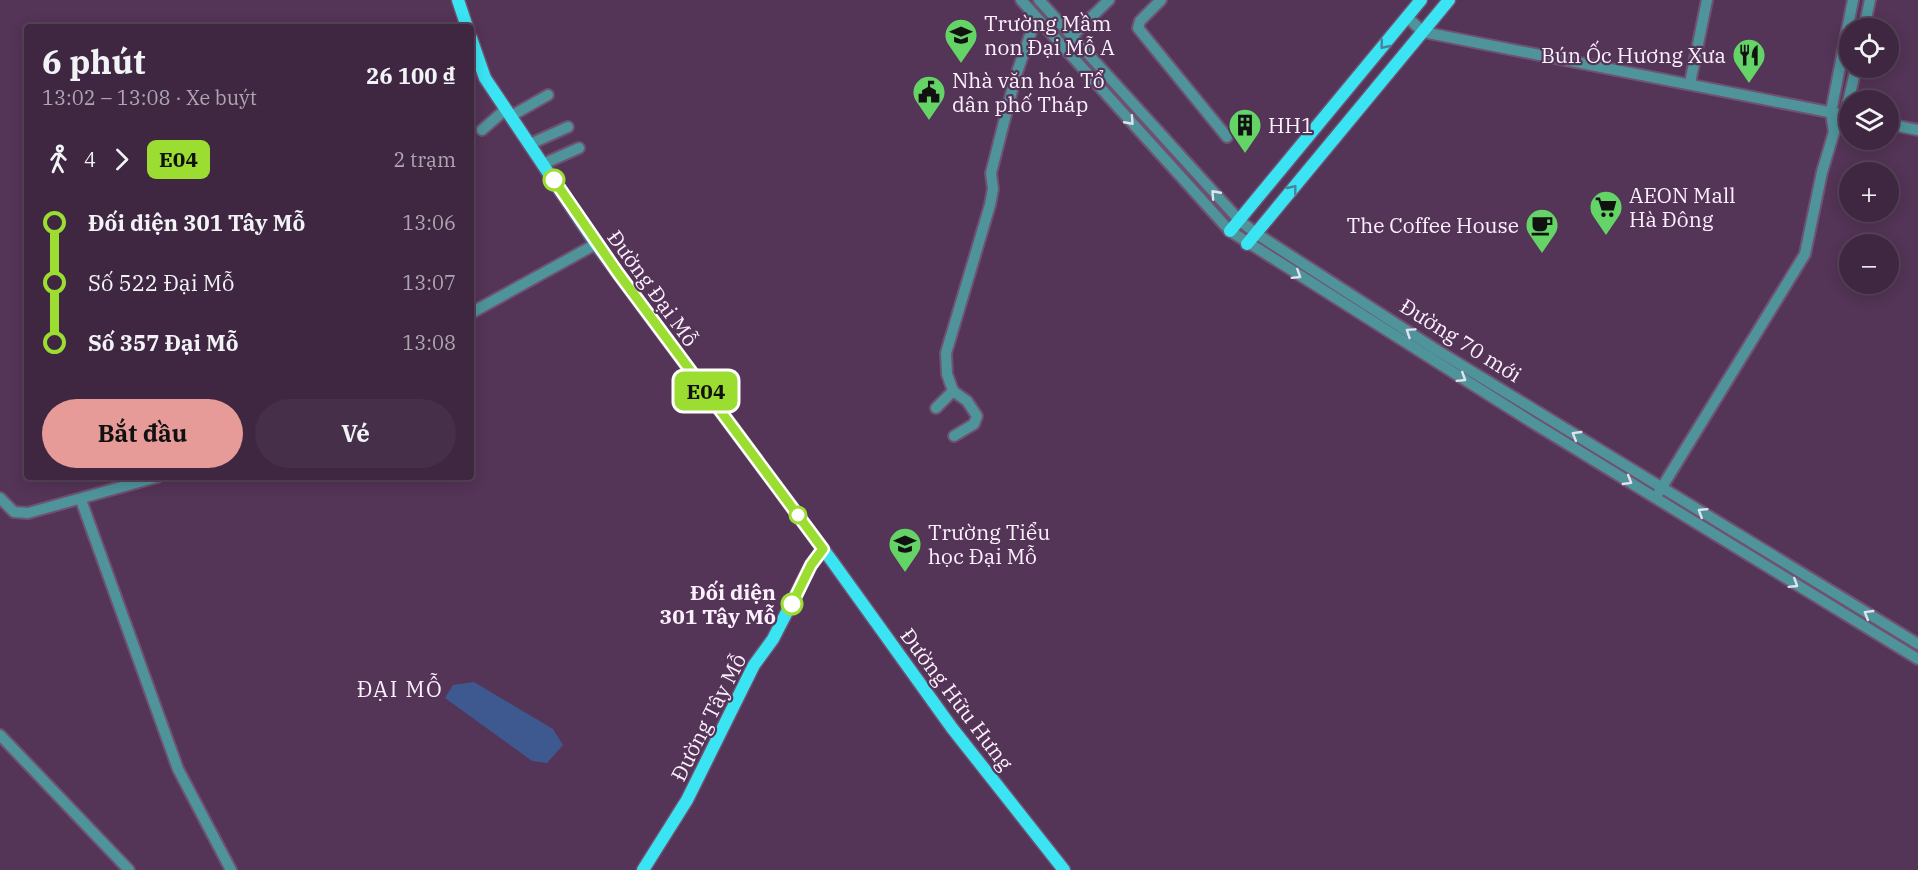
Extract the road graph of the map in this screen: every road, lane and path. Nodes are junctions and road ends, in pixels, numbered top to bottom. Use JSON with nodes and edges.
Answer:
{"nodes":[{"id":1,"x":458,"y":0,"type":"edge"},
{"id":2,"x":1021,"y":0,"type":"edge"},
{"id":3,"x":1039,"y":0,"type":"edge"},
{"id":4,"x":1109,"y":0,"type":"edge"},
{"id":5,"x":1161,"y":0,"type":"edge"},
{"id":6,"x":1421,"y":0,"type":"edge"},
{"id":7,"x":1449,"y":0,"type":"edge"},
{"id":8,"x":1707,"y":0,"type":"edge"},
{"id":9,"x":1853,"y":0,"type":"edge"},
{"id":10,"x":1870,"y":0,"type":"edge"},
{"id":11,"x":1407,"y":17,"type":"junction"},
{"id":12,"x":1036,"y":18,"type":"junction"},
{"id":13,"x":1866,"y":18,"type":"edge"},
{"id":14,"x":466,"y":24,"type":"edge"},
{"id":15,"x":1424,"y":32,"type":"junction"},
{"id":16,"x":1072,"y":36,"type":"junction"},
{"id":17,"x":474,"y":47,"type":"edge"},
{"id":18,"x":1690,"y":83,"type":"junction"},
{"id":19,"x":548,"y":95,"type":"dead end"},
{"id":20,"x":1831,"y":112,"type":"junction"},
{"id":21,"x":509,"y":113,"type":"junction"},
{"id":22,"x":1839,"y":114,"type":"edge"},
{"id":23,"x":1839,"y":126,"type":"edge"},
{"id":24,"x":1899,"y":126,"type":"edge"},
{"id":25,"x":568,"y":127,"type":"dead end"},
{"id":26,"x":482,"y":130,"type":"dead end"},
{"id":27,"x":1918,"y":130,"type":"edge"},
{"id":28,"x":1834,"y":132,"type":"junction"},
{"id":29,"x":1227,"y":137,"type":"dead end"},
{"id":30,"x":530,"y":144,"type":"junction"},
{"id":31,"x":579,"y":148,"type":"dead end"},
{"id":32,"x":543,"y":164,"type":"junction"},
{"id":33,"x":1240,"y":221,"type":"junction"},
{"id":34,"x":1230,"y":231,"type":"junction"},
{"id":35,"x":1257,"y":234,"type":"junction"},
{"id":36,"x":596,"y":244,"type":"junction"},
{"id":37,"x":1247,"y":244,"type":"junction"},
{"id":38,"x":474,"y":311,"type":"edge"},
{"id":39,"x":1432,"y":353,"type":"junction"},
{"id":40,"x":953,"y":391,"type":"junction"},
{"id":41,"x":936,"y":408,"type":"dead end"},
{"id":42,"x":954,"y":436,"type":"dead end"},
{"id":43,"x":147,"y":480,"type":"edge"},
{"id":44,"x":1662,"y":487,"type":"junction"},
{"id":45,"x":0,"y":498,"type":"edge"},
{"id":46,"x":1655,"y":498,"type":"junction"},
{"id":47,"x":81,"y":500,"type":"junction"},
{"id":48,"x":823,"y":549,"type":"junction"},
{"id":49,"x":1918,"y":644,"type":"edge"},
{"id":50,"x":1918,"y":659,"type":"edge"},
{"id":51,"x":0,"y":735,"type":"edge"},
{"id":52,"x":129,"y":870,"type":"edge"},
{"id":53,"x":231,"y":870,"type":"edge"},
{"id":54,"x":643,"y":870,"type":"edge"},
{"id":55,"x":1064,"y":870,"type":"edge"}],
"edges":[{"from":1,"to":14,"type":"main road"},
{"from":2,"to":12,"type":"street"},
{"from":3,"to":16,"type":"street","name":"Đường 70 mới"},
{"from":4,"to":16,"type":"street"},
{"from":5,"to":29,"type":"street"},
{"from":6,"to":11,"type":"main road"},
{"from":7,"to":15,"type":"main road"},
{"from":8,"to":18,"type":"street"},
{"from":9,"to":20,"type":"street"},
{"from":10,"to":13,"type":"street"},
{"from":11,"to":15,"type":"street"},
{"from":11,"to":33,"type":"main road","one_way":true},
{"from":12,"to":34,"type":"street","one_way":true},
{"from":12,"to":40,"type":"street"},
{"from":15,"to":18,"type":"street"},
{"from":35,"to":15,"type":"main road","one_way":true},
{"from":33,"to":16,"type":"street","name":"Đường 70 mới","one_way":true},
{"from":17,"to":21,"type":"main road","name":"Đường Đại Mỗ"},
{"from":18,"to":20,"type":"street"},
{"from":19,"to":21,"type":"street"},
{"from":20,"to":22,"type":"street"},
{"from":20,"to":28,"type":"street"},
{"from":21,"to":26,"type":"street"},
{"from":21,"to":30,"type":"main road","name":"Đường Đại Mỗ"},
{"from":23,"to":28,"type":"street"},
{"from":24,"to":27,"type":"street"},
{"from":25,"to":30,"type":"street"},
{"from":28,"to":44,"type":"street"},
{"from":30,"to":32,"type":"main road","name":"Đường Đại Mỗ"},
{"from":31,"to":32,"type":"street"},
{"from":32,"to":36,"type":"main road","name":"Đường Đại Mỗ"},
{"from":33,"to":34,"type":"main road"},
{"from":33,"to":35,"type":"street","name":"Đường 70 mới"},
{"from":34,"to":37,"type":"street"},
{"from":35,"to":37,"type":"main road"},
{"from":39,"to":35,"type":"street","name":"Đường 70 mới","one_way":true},
{"from":36,"to":38,"type":"street"},
{"from":36,"to":48,"type":"main road","name":"Đường Đại Mỗ"},
{"from":37,"to":39,"type":"street","one_way":true},
{"from":44,"to":39,"type":"street","name":"Đường 70 mới","one_way":true},
{"from":39,"to":46,"type":"street","one_way":true},
{"from":40,"to":41,"type":"street"},
{"from":40,"to":42,"type":"street"},
{"from":43,"to":47,"type":"street"},
{"from":44,"to":46,"type":"street"},
{"from":49,"to":44,"type":"street","name":"Đường 70 mới","one_way":true},
{"from":45,"to":47,"type":"street"},
{"from":46,"to":50,"type":"street","one_way":true},
{"from":47,"to":53,"type":"street"},
{"from":48,"to":54,"type":"main road","name":"Đường Tây Mỗ"},
{"from":48,"to":55,"type":"main road","name":"Đường Hữu Hưng"},
{"from":51,"to":52,"type":"street"}]}
